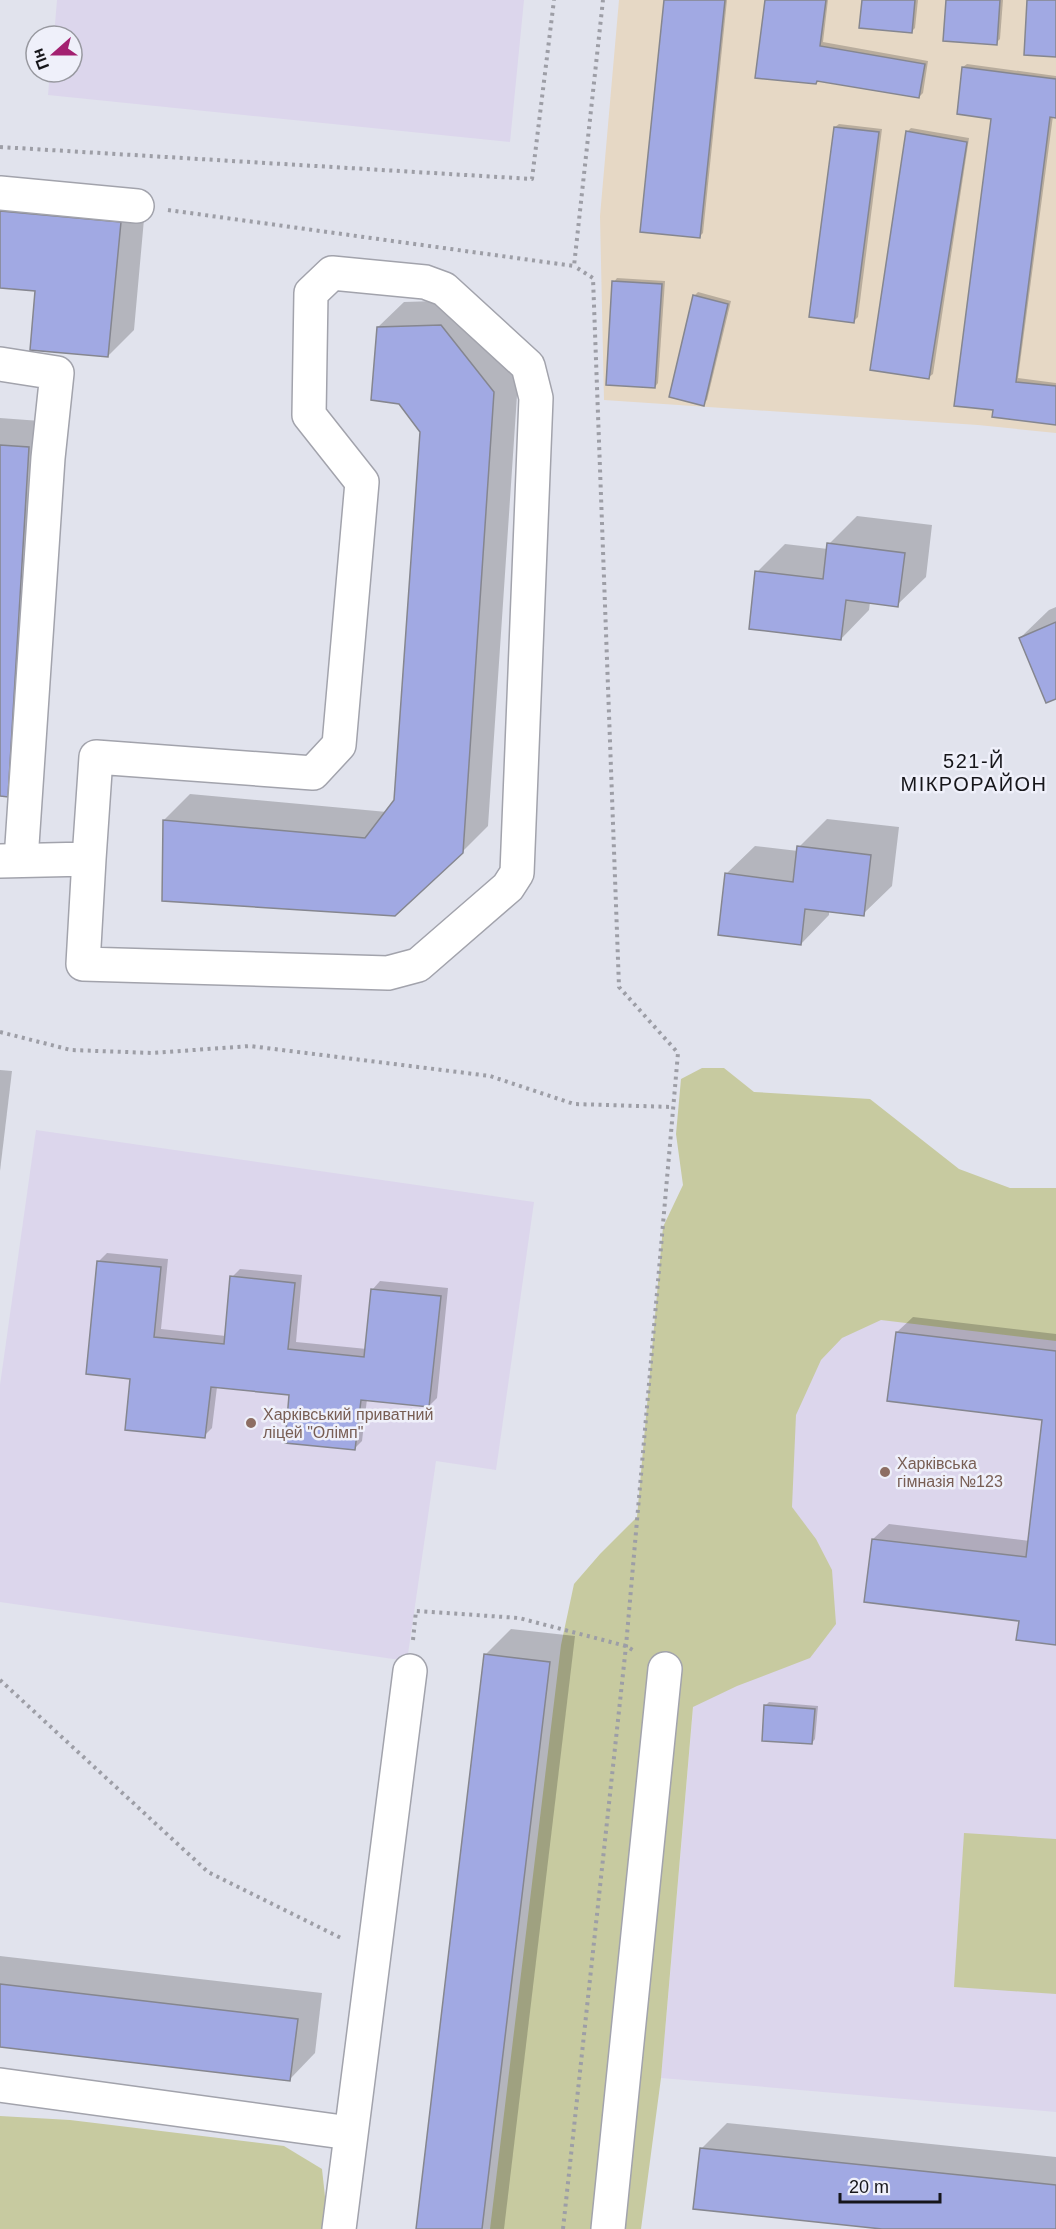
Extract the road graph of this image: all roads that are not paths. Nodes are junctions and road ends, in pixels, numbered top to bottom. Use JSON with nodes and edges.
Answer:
{"nodes":[{"id":1,"x":0,"y":193,"type":"edge"},
{"id":2,"x":137,"y":206,"type":"road end"},
{"id":3,"x":0,"y":364,"type":"edge"},
{"id":4,"x":89,"y":859,"type":"junction"},
{"id":5,"x":11,"y":861,"type":"edge"},
{"id":6,"x":665,"y":1669,"type":"road end"},
{"id":7,"x":410,"y":1671,"type":"road end"},
{"id":8,"x":0,"y":2085,"type":"edge"},
{"id":9,"x":350,"y":2133,"type":"junction"},
{"id":10,"x":339,"y":2229,"type":"edge"},
{"id":11,"x":608,"y":2229,"type":"edge"}],
"edges":[{"from":1,"to":2,"type":"lane"},
{"from":3,"to":5,"type":"lane"},
{"from":4,"to":4,"type":"lane"},
{"from":4,"to":5,"type":"lane"},
{"from":6,"to":11,"type":"lane"},
{"from":7,"to":9,"type":"lane"},
{"from":8,"to":9,"type":"lane"},
{"from":9,"to":10,"type":"lane"}]}
